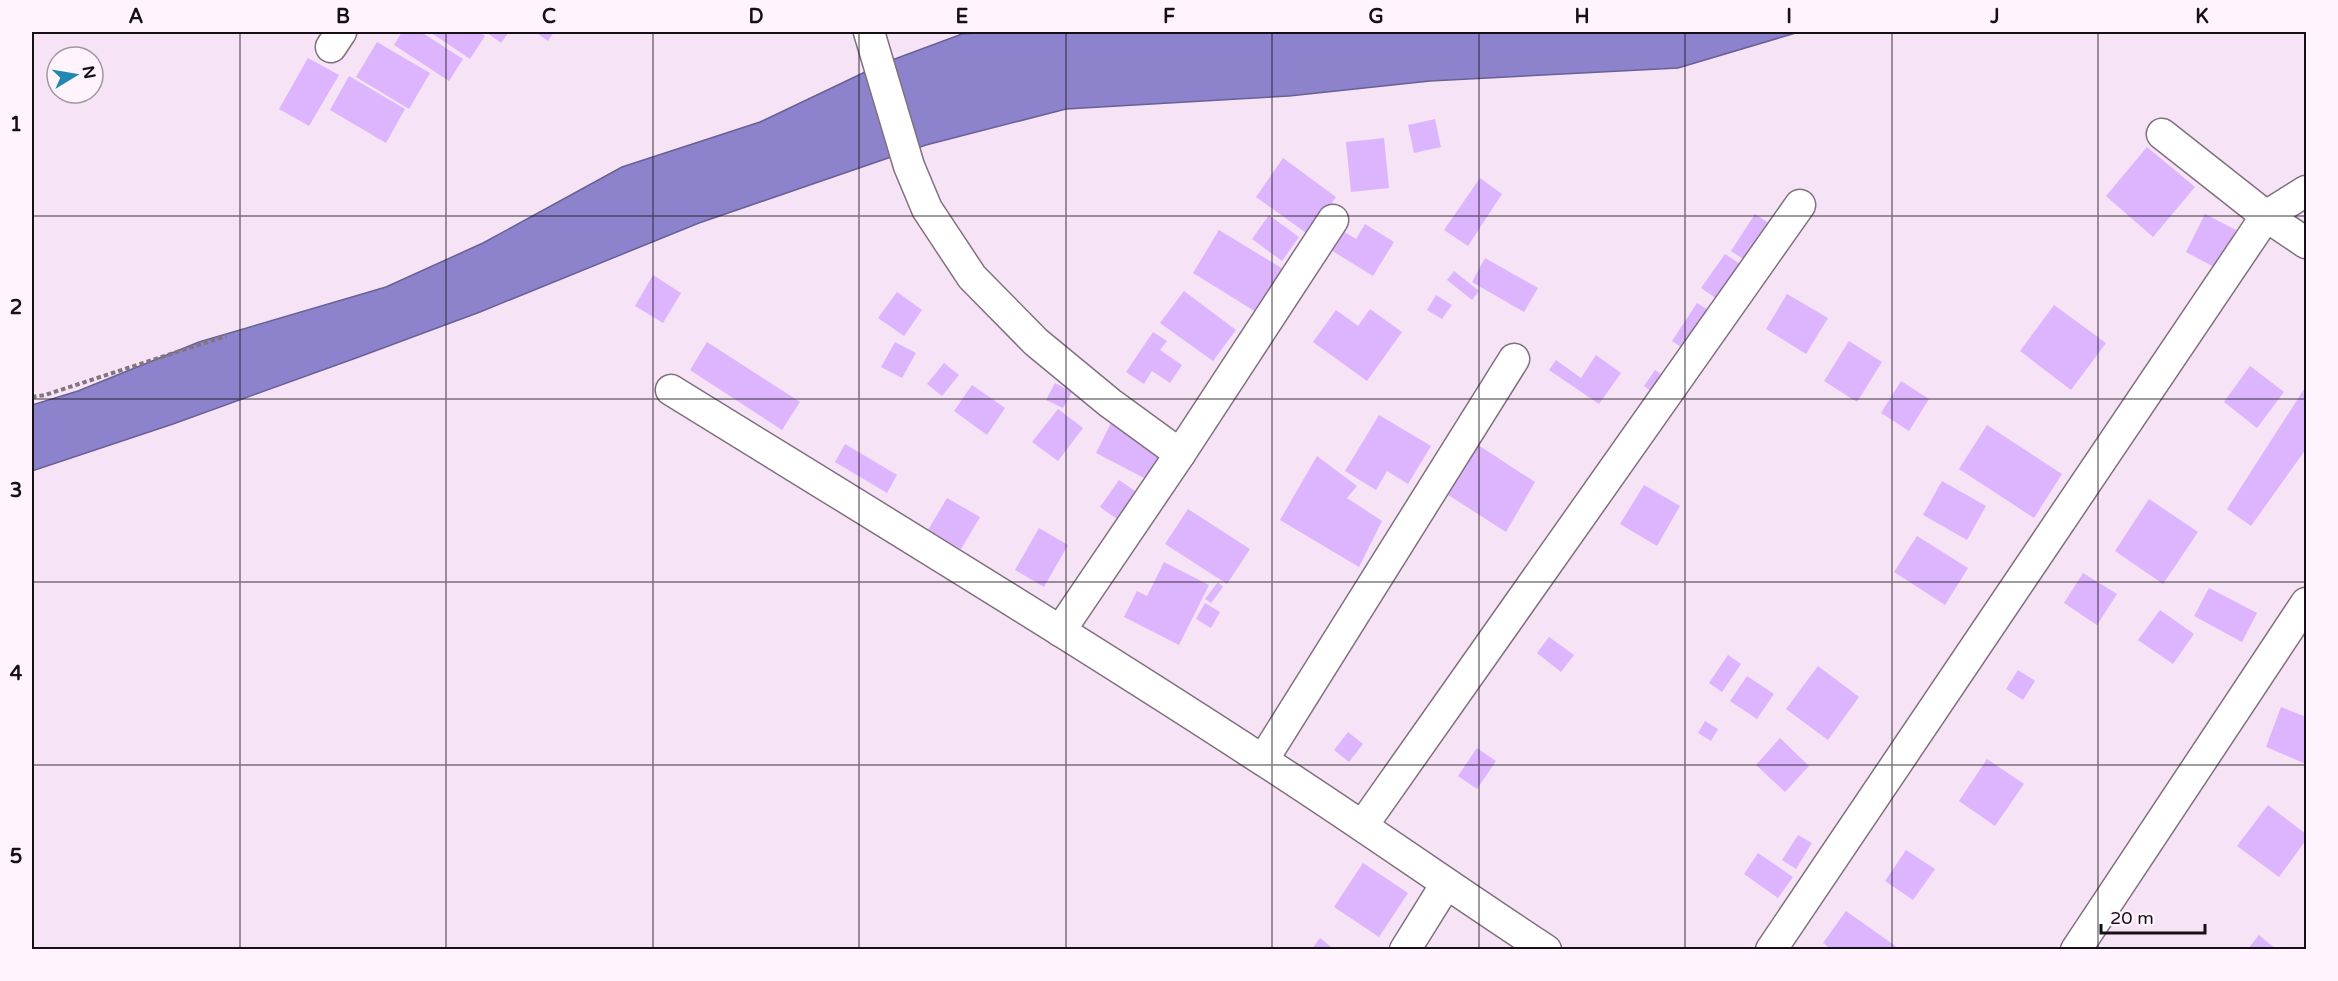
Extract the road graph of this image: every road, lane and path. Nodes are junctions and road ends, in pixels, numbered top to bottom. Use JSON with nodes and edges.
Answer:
{"nodes":[{"id":1,"x":869,"y":32,"type":"edge"},
{"id":2,"x":2162,"y":134,"type":"dead end"},
{"id":3,"x":2307,"y":191,"type":"edge"},
{"id":4,"x":1800,"y":205,"type":"dead end"},
{"id":5,"x":2266,"y":216,"type":"junction"},
{"id":6,"x":1333,"y":220,"type":"dead end"},
{"id":7,"x":2307,"y":243,"type":"edge"},
{"id":8,"x":226,"y":336,"type":"dead end"},
{"id":9,"x":1514,"y":359,"type":"dead end"},
{"id":10,"x":671,"y":390,"type":"dead end"},
{"id":11,"x":32,"y":397,"type":"edge"},
{"id":12,"x":1180,"y":454,"type":"junction"},
{"id":13,"x":2307,"y":603,"type":"edge"},
{"id":14,"x":1060,"y":631,"type":"junction"},
{"id":15,"x":1263,"y":760,"type":"junction"},
{"id":16,"x":1363,"y":825,"type":"junction"},
{"id":17,"x":1446,"y":884,"type":"junction"},
{"id":18,"x":1405,"y":950,"type":"edge"},
{"id":19,"x":1546,"y":950,"type":"edge"},
{"id":20,"x":1771,"y":950,"type":"edge"},
{"id":21,"x":2076,"y":950,"type":"edge"}],
"edges":[{"from":1,"to":12,"type":"street"},
{"from":2,"to":5,"type":"street"},
{"from":3,"to":5,"type":"street"},
{"from":4,"to":16,"type":"street"},
{"from":5,"to":7,"type":"street"},
{"from":5,"to":20,"type":"street"},
{"from":6,"to":12,"type":"street"},
{"from":8,"to":11,"type":"path"},
{"from":9,"to":15,"type":"street"},
{"from":10,"to":14,"type":"street"},
{"from":12,"to":14,"type":"street"},
{"from":13,"to":21,"type":"street"},
{"from":14,"to":15,"type":"street"},
{"from":15,"to":16,"type":"street"},
{"from":16,"to":17,"type":"street"},
{"from":17,"to":18,"type":"street"},
{"from":17,"to":19,"type":"street"}]}
